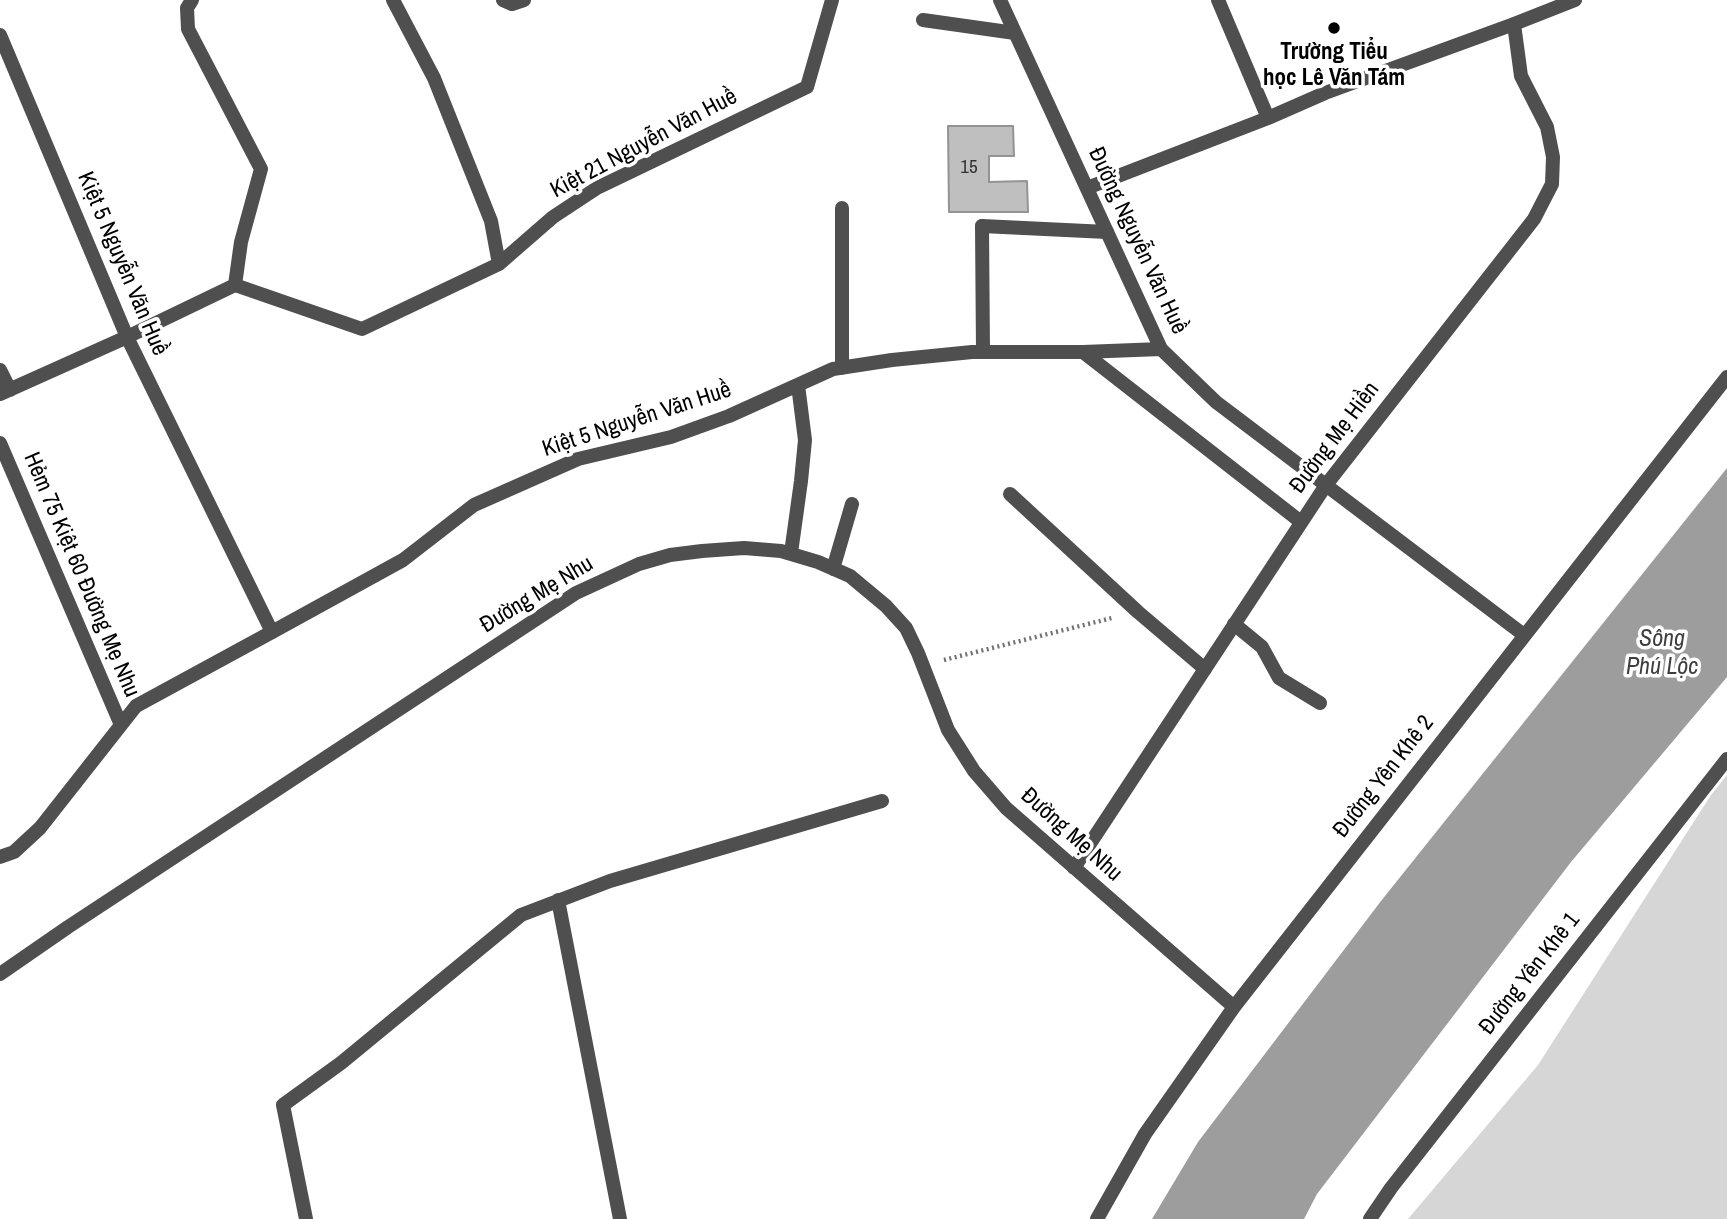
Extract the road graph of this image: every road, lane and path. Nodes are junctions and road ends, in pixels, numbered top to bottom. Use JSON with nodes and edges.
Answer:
{"nodes":[{"id":1,"x":393,"y":0,"type":"edge"},
{"id":2,"x":503,"y":0,"type":"edge"},
{"id":3,"x":524,"y":0,"type":"edge"},
{"id":4,"x":832,"y":0,"type":"edge"},
{"id":5,"x":1000,"y":0,"type":"edge"},
{"id":6,"x":1219,"y":0,"type":"edge"},
{"id":7,"x":1575,"y":0,"type":"edge"},
{"id":8,"x":190,"y":4,"type":"edge"},
{"id":9,"x":923,"y":20,"type":"dead end"},
{"id":10,"x":1514,"y":24,"type":"junction"},
{"id":11,"x":1015,"y":33,"type":"junction"},
{"id":12,"x":0,"y":35,"type":"edge"},
{"id":13,"x":1268,"y":118,"type":"junction"},
{"id":14,"x":1087,"y":188,"type":"junction"},
{"id":15,"x":842,"y":208,"type":"dead end"},
{"id":16,"x":1107,"y":233,"type":"junction"},
{"id":17,"x":499,"y":264,"type":"junction"},
{"id":18,"x":235,"y":285,"type":"junction"},
{"id":19,"x":127,"y":337,"type":"junction"},
{"id":20,"x":1161,"y":349,"type":"junction"},
{"id":21,"x":983,"y":352,"type":"junction"},
{"id":22,"x":1083,"y":352,"type":"junction"},
{"id":23,"x":842,"y":368,"type":"junction"},
{"id":24,"x":0,"y":370,"type":"edge"},
{"id":25,"x":1727,"y":377,"type":"edge"},
{"id":26,"x":799,"y":385,"type":"junction"},
{"id":27,"x":5,"y":392,"type":"edge"},
{"id":28,"x":0,"y":443,"type":"edge"},
{"id":29,"x":1326,"y":485,"type":"junction"},
{"id":30,"x":1010,"y":494,"type":"dead end"},
{"id":31,"x":852,"y":504,"type":"dead end"},
{"id":32,"x":1301,"y":522,"type":"junction"},
{"id":33,"x":791,"y":554,"type":"junction"},
{"id":34,"x":833,"y":569,"type":"junction"},
{"id":35,"x":1138,"y":612,"type":"junction"},
{"id":36,"x":1234,"y":624,"type":"junction"},
{"id":37,"x":272,"y":632,"type":"junction"},
{"id":38,"x":1524,"y":635,"type":"junction"},
{"id":39,"x":923,"y":665,"type":"junction"},
{"id":40,"x":1205,"y":669,"type":"junction"},
{"id":41,"x":1320,"y":703,"type":"dead end"},
{"id":42,"x":121,"y":725,"type":"junction"},
{"id":43,"x":1727,"y":759,"type":"edge"},
{"id":44,"x":883,"y":802,"type":"dead end"},
{"id":45,"x":0,"y":857,"type":"edge"},
{"id":46,"x":1074,"y":868,"type":"junction"},
{"id":47,"x":558,"y":900,"type":"junction"},
{"id":48,"x":0,"y":974,"type":"edge"},
{"id":49,"x":1234,"y":1006,"type":"junction"},
{"id":50,"x":306,"y":1219,"type":"edge"},
{"id":51,"x":620,"y":1219,"type":"edge"},
{"id":52,"x":1097,"y":1219,"type":"edge"},
{"id":53,"x":1370,"y":1219,"type":"edge"}],
"edges":[{"from":1,"to":17,"type":"street"},
{"from":2,"to":3,"type":"street"},
{"from":4,"to":17,"type":"street","name":"Kiệt 21 Nguyễn Văn Huề"},
{"from":5,"to":11,"type":"street","name":"Đường Nguyễn Văn Huề"},
{"from":6,"to":13,"type":"street"},
{"from":7,"to":10,"type":"street"},
{"from":8,"to":18,"type":"street"},
{"from":9,"to":11,"type":"street"},
{"from":10,"to":13,"type":"street"},
{"from":10,"to":29,"type":"street","name":"Đường Mẹ Hiền"},
{"from":11,"to":14,"type":"street","name":"Đường Nguyễn Văn Huề"},
{"from":12,"to":19,"type":"street","name":"Kiệt 5 Nguyễn Văn Huề"},
{"from":13,"to":14,"type":"street"},
{"from":14,"to":16,"type":"street","name":"Đường Nguyễn Văn Huề"},
{"from":15,"to":23,"type":"street"},
{"from":16,"to":20,"type":"street","name":"Đường Nguyễn Văn Huề"},
{"from":16,"to":21,"type":"street"},
{"from":17,"to":18,"type":"street","name":"Kiệt 21 Nguyễn Văn Huề"},
{"from":18,"to":19,"type":"street"},
{"from":19,"to":27,"type":"street"},
{"from":19,"to":37,"type":"street","name":"Kiệt 5 Nguyễn Văn Huề"},
{"from":20,"to":22,"type":"street","name":"Kiệt 5 Nguyễn Văn Huề"},
{"from":20,"to":29,"type":"street","name":"Đường Nguyễn Văn Huề"},
{"from":21,"to":22,"type":"street","name":"Kiệt 5 Nguyễn Văn Huề"},
{"from":21,"to":23,"type":"street","name":"Kiệt 5 Nguyễn Văn Huề"},
{"from":22,"to":32,"type":"street"},
{"from":23,"to":26,"type":"street","name":"Kiệt 5 Nguyễn Văn Huề"},
{"from":24,"to":27,"type":"street"},
{"from":25,"to":38,"type":"street","name":"Đường Yên Khê 2"},
{"from":26,"to":33,"type":"street"},
{"from":26,"to":37,"type":"street","name":"Kiệt 5 Nguyễn Văn Huề"},
{"from":28,"to":42,"type":"street","name":"Hẻm 75 Kiệt 60 Đường Mẹ Nhu"},
{"from":29,"to":32,"type":"street","name":"Đường Mẹ Hiền"},
{"from":29,"to":38,"type":"street","name":"Đường Nguyễn Văn Huề"},
{"from":30,"to":35,"type":"street"},
{"from":31,"to":34,"type":"street"},
{"from":32,"to":36,"type":"street","name":"Đường Mẹ Hiền"},
{"from":33,"to":34,"type":"street","name":"Đường Mẹ Nhu"},
{"from":33,"to":48,"type":"street","name":"Đường Mẹ Nhu"},
{"from":34,"to":39,"type":"street","name":"Đường Mẹ Nhu"},
{"from":35,"to":39,"type":"path"},
{"from":35,"to":40,"type":"street"},
{"from":36,"to":40,"type":"street","name":"Đường Mẹ Hiền"},
{"from":36,"to":41,"type":"street"},
{"from":37,"to":42,"type":"street"},
{"from":38,"to":49,"type":"street","name":"Đường Yên Khê 2"},
{"from":39,"to":46,"type":"street","name":"Đường Mẹ Nhu"},
{"from":40,"to":46,"type":"street","name":"Đường Mẹ Hiền"},
{"from":42,"to":45,"type":"street"},
{"from":43,"to":53,"type":"street","name":"Đường Yên Khê 1"},
{"from":44,"to":47,"type":"street"},
{"from":46,"to":49,"type":"street","name":"Đường Mẹ Nhu"},
{"from":47,"to":50,"type":"street"},
{"from":47,"to":51,"type":"street"},
{"from":49,"to":52,"type":"street","name":"Đường Yên Khê 2"}]}
